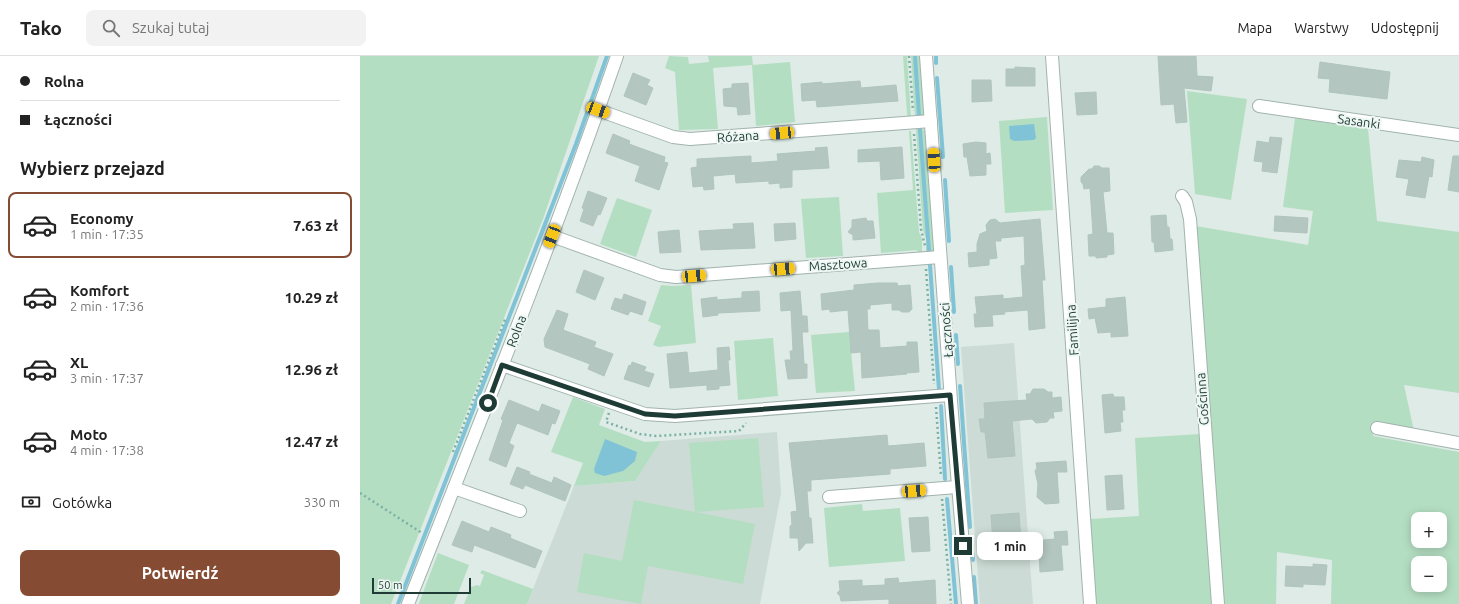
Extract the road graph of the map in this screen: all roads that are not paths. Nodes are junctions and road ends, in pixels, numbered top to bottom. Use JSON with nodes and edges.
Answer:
{"nodes":[{"id":1,"x":617,"y":56,"type":"edge"},
{"id":2,"x":926,"y":56,"type":"edge"},
{"id":3,"x":1052,"y":56,"type":"edge"},
{"id":4,"x":1259,"y":106,"type":"dead end"},
{"id":5,"x":598,"y":110,"type":"junction"},
{"id":6,"x":931,"y":121,"type":"junction"},
{"id":7,"x":1459,"y":136,"type":"edge"},
{"id":8,"x":1182,"y":196,"type":"dead end"},
{"id":9,"x":552,"y":236,"type":"junction"},
{"id":10,"x":940,"y":257,"type":"junction"},
{"id":11,"x":502,"y":365,"type":"junction"},
{"id":12,"x":950,"y":395,"type":"junction"},
{"id":13,"x":1377,"y":428,"type":"dead end"},
{"id":14,"x":1459,"y":443,"type":"edge"},
{"id":15,"x":958,"y":486,"type":"junction"},
{"id":16,"x":454,"y":488,"type":"junction"},
{"id":17,"x":829,"y":497,"type":"dead end"},
{"id":18,"x":520,"y":511,"type":"dead end"},
{"id":19,"x":408,"y":604,"type":"edge"},
{"id":20,"x":968,"y":604,"type":"edge"},
{"id":21,"x":1090,"y":604,"type":"edge"},
{"id":22,"x":1218,"y":604,"type":"edge"}],
"edges":[{"from":1,"to":5,"type":"street","name":"Rolna"},
{"from":2,"to":6,"type":"street","name":"Łączności"},
{"from":3,"to":21,"type":"street","name":"Familijna"},
{"from":4,"to":7,"type":"street","name":"Sasanki"},
{"from":5,"to":6,"type":"street","name":"Różana"},
{"from":5,"to":9,"type":"street","name":"Rolna"},
{"from":6,"to":10,"type":"street","name":"Łączności"},
{"from":8,"to":22,"type":"street","name":"Gościnna"},
{"from":9,"to":10,"type":"street","name":"Masztowa"},
{"from":9,"to":11,"type":"street","name":"Rolna"},
{"from":10,"to":12,"type":"street","name":"Łączności"},
{"from":11,"to":12,"type":"street"},
{"from":11,"to":16,"type":"street","name":"Rolna"},
{"from":12,"to":15,"type":"street","name":"Łączności"},
{"from":13,"to":14,"type":"street"},
{"from":15,"to":17,"type":"street"},
{"from":15,"to":20,"type":"street","name":"Łączności"},
{"from":16,"to":18,"type":"street"},
{"from":16,"to":19,"type":"street","name":"Rolna"}]}
